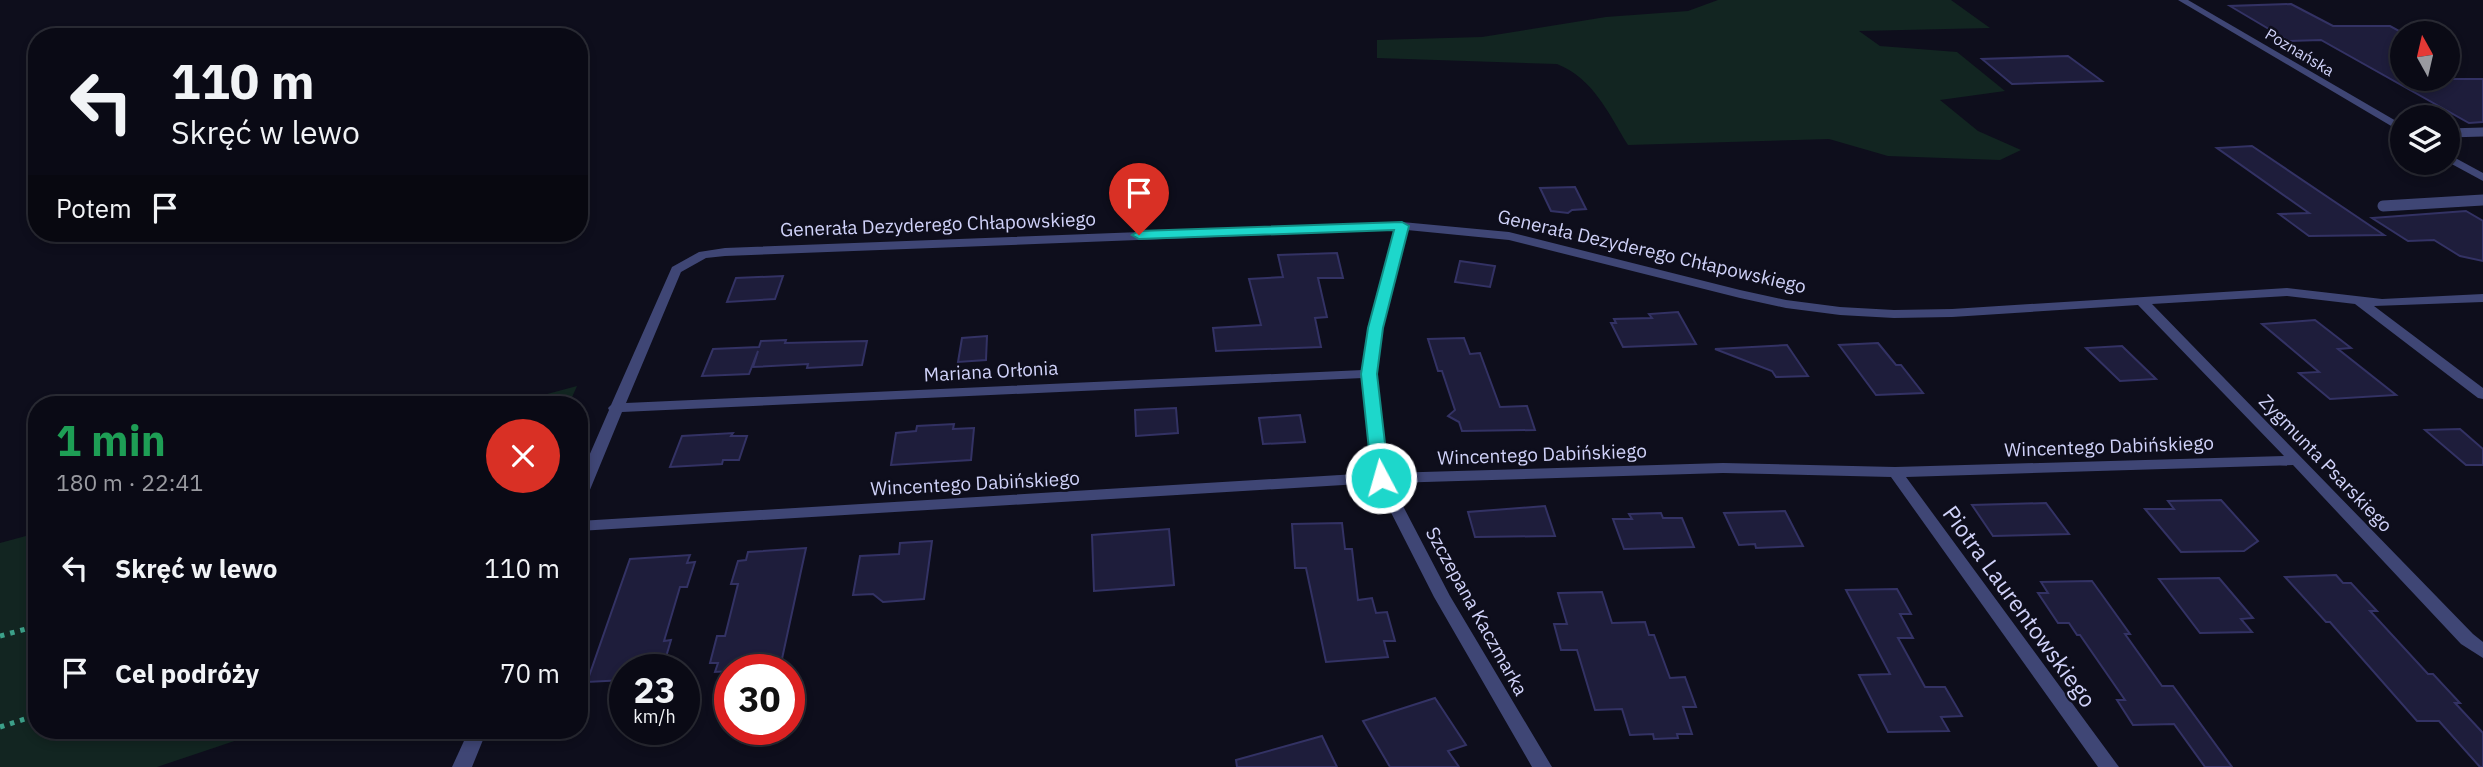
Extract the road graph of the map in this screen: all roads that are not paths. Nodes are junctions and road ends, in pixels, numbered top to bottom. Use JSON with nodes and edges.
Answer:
{"nodes":[{"id":1,"x":2182,"y":0,"type":"edge"},
{"id":2,"x":2390,"y":122,"type":"edge"},
{"id":3,"x":2483,"y":132,"type":"edge"},
{"id":4,"x":2460,"y":133,"type":"edge"},
{"id":5,"x":2460,"y":164,"type":"edge"},
{"id":6,"x":2483,"y":178,"type":"edge"},
{"id":7,"x":2483,"y":200,"type":"edge"},
{"id":8,"x":2383,"y":206,"type":"dead end"},
{"id":9,"x":1402,"y":226,"type":"junction"},
{"id":10,"x":2483,"y":298,"type":"edge"},
{"id":11,"x":2358,"y":300,"type":"junction"},
{"id":12,"x":2141,"y":301,"type":"junction"},
{"id":13,"x":1369,"y":374,"type":"junction"},
{"id":14,"x":2483,"y":395,"type":"edge"},
{"id":15,"x":615,"y":408,"type":"junction"},
{"id":16,"x":2297,"y":460,"type":"junction"},
{"id":17,"x":1895,"y":472,"type":"junction"},
{"id":18,"x":588,"y":475,"type":"edge"},
{"id":19,"x":1381,"y":478,"type":"junction"},
{"id":20,"x":588,"y":525,"type":"edge"},
{"id":21,"x":2483,"y":651,"type":"edge"},
{"id":22,"x":474,"y":739,"type":"edge"},
{"id":23,"x":462,"y":767,"type":"edge"},
{"id":24,"x":1542,"y":767,"type":"edge"},
{"id":25,"x":2109,"y":767,"type":"edge"}],
"edges":[{"from":1,"to":2,"type":"street","name":"Poznańska"},
{"from":3,"to":4,"type":"lane"},
{"from":5,"to":6,"type":"street"},
{"from":7,"to":8,"type":"lane"},
{"from":9,"to":12,"type":"street","name":"Generała Dezyderego Chłapowskiego"},
{"from":9,"to":13,"type":"street","name":"Szczepana Kaczmarka"},
{"from":9,"to":15,"type":"street","name":"Generała Dezyderego Chłapowskiego"},
{"from":10,"to":11,"type":"street","name":"Generała Dezyderego Chłapowskiego"},
{"from":11,"to":12,"type":"street","name":"Generała Dezyderego Chłapowskiego"},
{"from":11,"to":14,"type":"street"},
{"from":12,"to":16,"type":"street","name":"Zygmunta Psarskiego"},
{"from":13,"to":15,"type":"street","name":"Mariana Orłonia"},
{"from":13,"to":19,"type":"street","name":"Szczepana Kaczmarka"},
{"from":15,"to":18,"type":"street"},
{"from":16,"to":17,"type":"street","name":"Wincentego Dabińskiego"},
{"from":16,"to":21,"type":"street","name":"Zygmunta Psarskiego"},
{"from":17,"to":19,"type":"street","name":"Wincentego Dabińskiego"},
{"from":17,"to":25,"type":"street","name":"Piotra Laurentowskiego"},
{"from":19,"to":20,"type":"street","name":"Wincentego Dabińskiego"},
{"from":19,"to":24,"type":"street","name":"Szczepana Kaczmarka"},
{"from":22,"to":23,"type":"street"}]}
